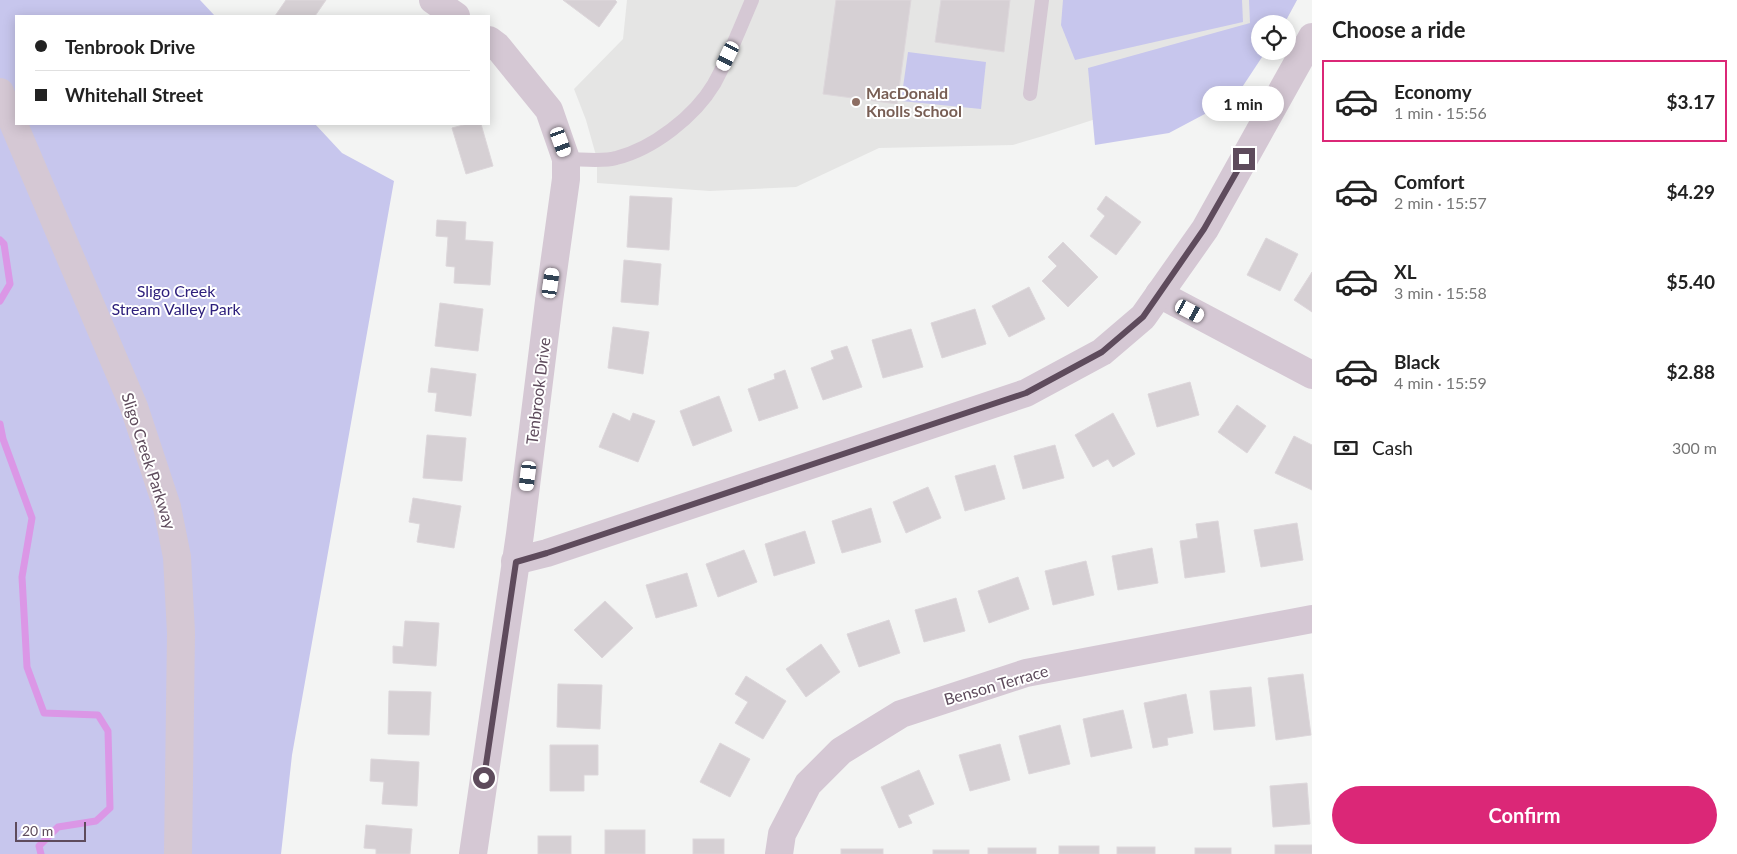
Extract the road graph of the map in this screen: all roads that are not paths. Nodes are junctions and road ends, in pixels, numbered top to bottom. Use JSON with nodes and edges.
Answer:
{"nodes":[{"id":1,"x":433,"y":0,"type":"edge"},
{"id":2,"x":752,"y":0,"type":"edge"},
{"id":3,"x":1042,"y":0,"type":"edge"},
{"id":4,"x":455,"y":15,"type":"edge"},
{"id":5,"x":1312,"y":37,"type":"edge"},
{"id":6,"x":490,"y":41,"type":"edge"},
{"id":7,"x":0,"y":92,"type":"edge"},
{"id":8,"x":1030,"y":94,"type":"dead end"},
{"id":9,"x":566,"y":159,"type":"junction"},
{"id":10,"x":1159,"y":294,"type":"junction"},
{"id":11,"x":1312,"y":375,"type":"edge"},
{"id":12,"x":516,"y":562,"type":"junction"},
{"id":13,"x":1312,"y":619,"type":"edge"},
{"id":14,"x":178,"y":854,"type":"edge"},
{"id":15,"x":473,"y":854,"type":"edge"},
{"id":16,"x":779,"y":854,"type":"edge"}],
"edges":[{"from":1,"to":4,"type":"street"},
{"from":2,"to":9,"type":"lane"},
{"from":3,"to":8,"type":"lane"},
{"from":5,"to":10,"type":"street"},
{"from":6,"to":9,"type":"street","name":"Tenbrook Drive"},
{"from":7,"to":14,"type":"street","name":"Sligo Creek Parkway"},
{"from":9,"to":12,"type":"street","name":"Tenbrook Drive"},
{"from":10,"to":11,"type":"street"},
{"from":10,"to":12,"type":"street"},
{"from":12,"to":15,"type":"street","name":"Tenbrook Drive"},
{"from":13,"to":16,"type":"street","name":"Benson Terrace"}]}
